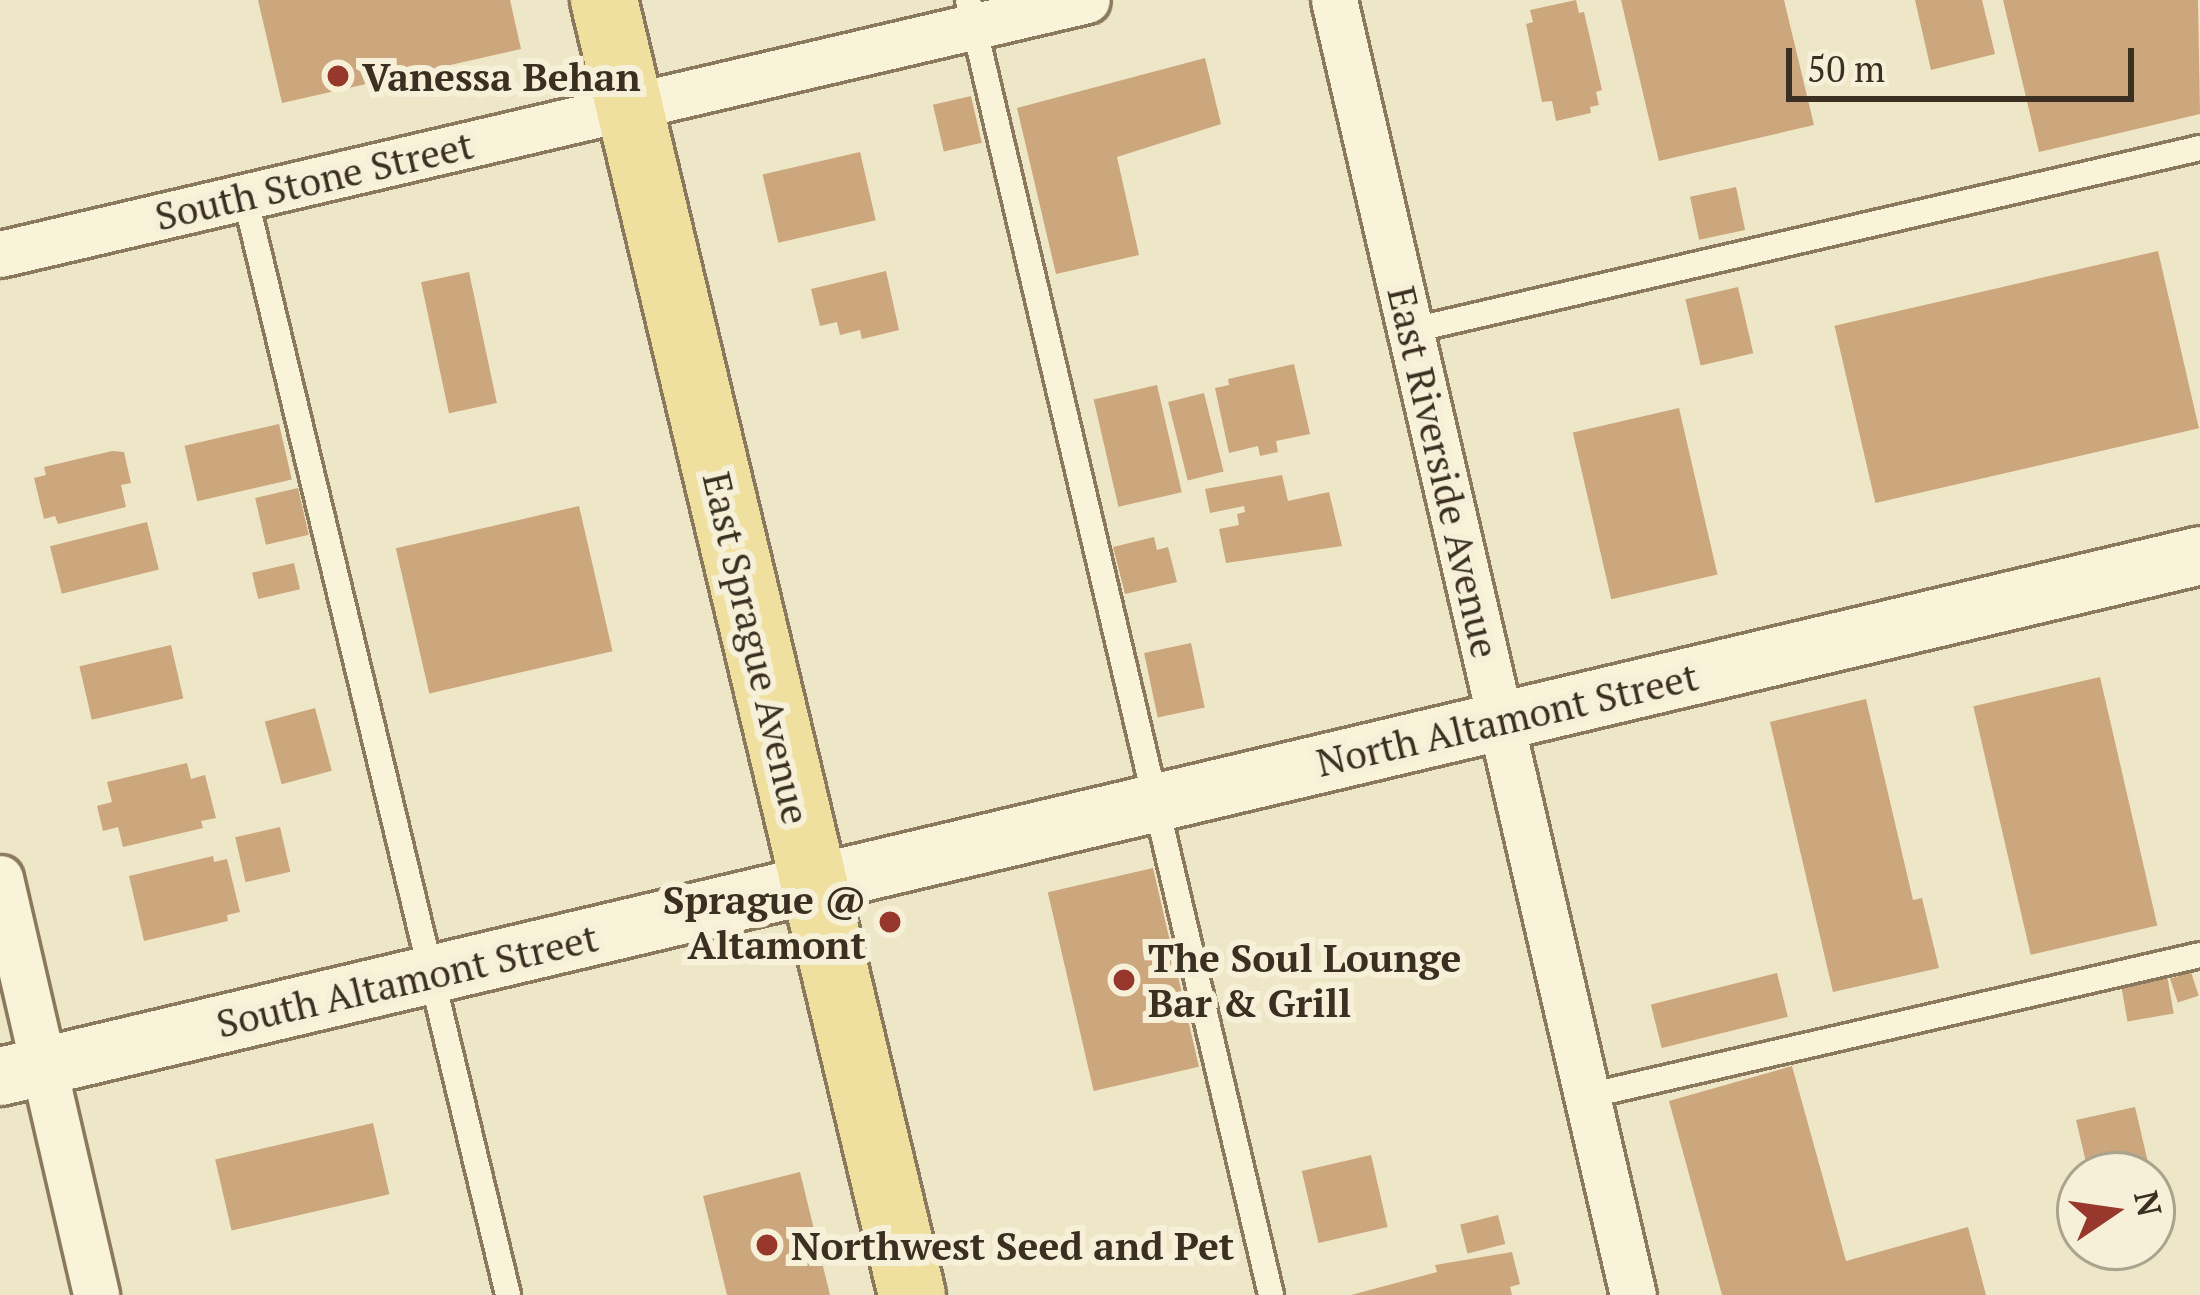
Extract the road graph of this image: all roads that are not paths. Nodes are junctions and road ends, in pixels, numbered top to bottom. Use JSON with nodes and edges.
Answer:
{"nodes":[{"id":1,"x":604,"y":0,"type":"edge"},
{"id":2,"x":1087,"y":0,"type":"edge"},
{"id":3,"x":1334,"y":0,"type":"edge"},
{"id":4,"x":971,"y":13,"type":"edge"},
{"id":5,"x":629,"y":106,"type":"junction"},
{"id":6,"x":2200,"y":148,"type":"edge"},
{"id":7,"x":245,"y":196,"type":"junction"},
{"id":8,"x":0,"y":254,"type":"edge"},
{"id":9,"x":1413,"y":329,"type":"junction"},
{"id":10,"x":2200,"y":555,"type":"edge"},
{"id":11,"x":1500,"y":720,"type":"junction"},
{"id":12,"x":1154,"y":803,"type":"junction"},
{"id":13,"x":0,"y":878,"type":"edge"},
{"id":14,"x":813,"y":884,"type":"junction"},
{"id":15,"x":2200,"y":956,"type":"edge"},
{"id":16,"x":432,"y":974,"type":"junction"},
{"id":17,"x":21,"y":1071,"type":"edge"},
{"id":18,"x":1587,"y":1096,"type":"junction"},
{"id":19,"x":96,"y":1295,"type":"edge"},
{"id":20,"x":508,"y":1295,"type":"edge"},
{"id":21,"x":912,"y":1295,"type":"edge"},
{"id":22,"x":1271,"y":1295,"type":"edge"},
{"id":23,"x":1633,"y":1295,"type":"edge"}],
"edges":[{"from":1,"to":5,"type":"main road","name":"East Sprague Avenue"},
{"from":2,"to":4,"type":"street","name":"South Stone Street"},
{"from":3,"to":9,"type":"street","name":"East Riverside Avenue"},
{"from":4,"to":5,"type":"street","name":"South Stone Street"},
{"from":4,"to":12,"type":"lane"},
{"from":5,"to":7,"type":"street","name":"South Stone Street"},
{"from":5,"to":14,"type":"main road","name":"East Sprague Avenue"},
{"from":6,"to":9,"type":"lane"},
{"from":7,"to":8,"type":"street","name":"South Stone Street"},
{"from":7,"to":16,"type":"lane"},
{"from":9,"to":11,"type":"street","name":"East Riverside Avenue"},
{"from":10,"to":11,"type":"street","name":"North Altamont Street"},
{"from":11,"to":12,"type":"street","name":"North Altamont Street"},
{"from":11,"to":18,"type":"street","name":"East Riverside Avenue"},
{"from":12,"to":14,"type":"street","name":"North Altamont Street"},
{"from":12,"to":22,"type":"lane"},
{"from":13,"to":17,"type":"street"},
{"from":14,"to":16,"type":"street","name":"South Altamont Street"},
{"from":14,"to":21,"type":"main road","name":"East Sprague Avenue"},
{"from":15,"to":18,"type":"lane"},
{"from":16,"to":17,"type":"street","name":"South Altamont Street"},
{"from":16,"to":20,"type":"lane"},
{"from":17,"to":19,"type":"street"},
{"from":18,"to":23,"type":"street","name":"East Riverside Avenue"}]}
